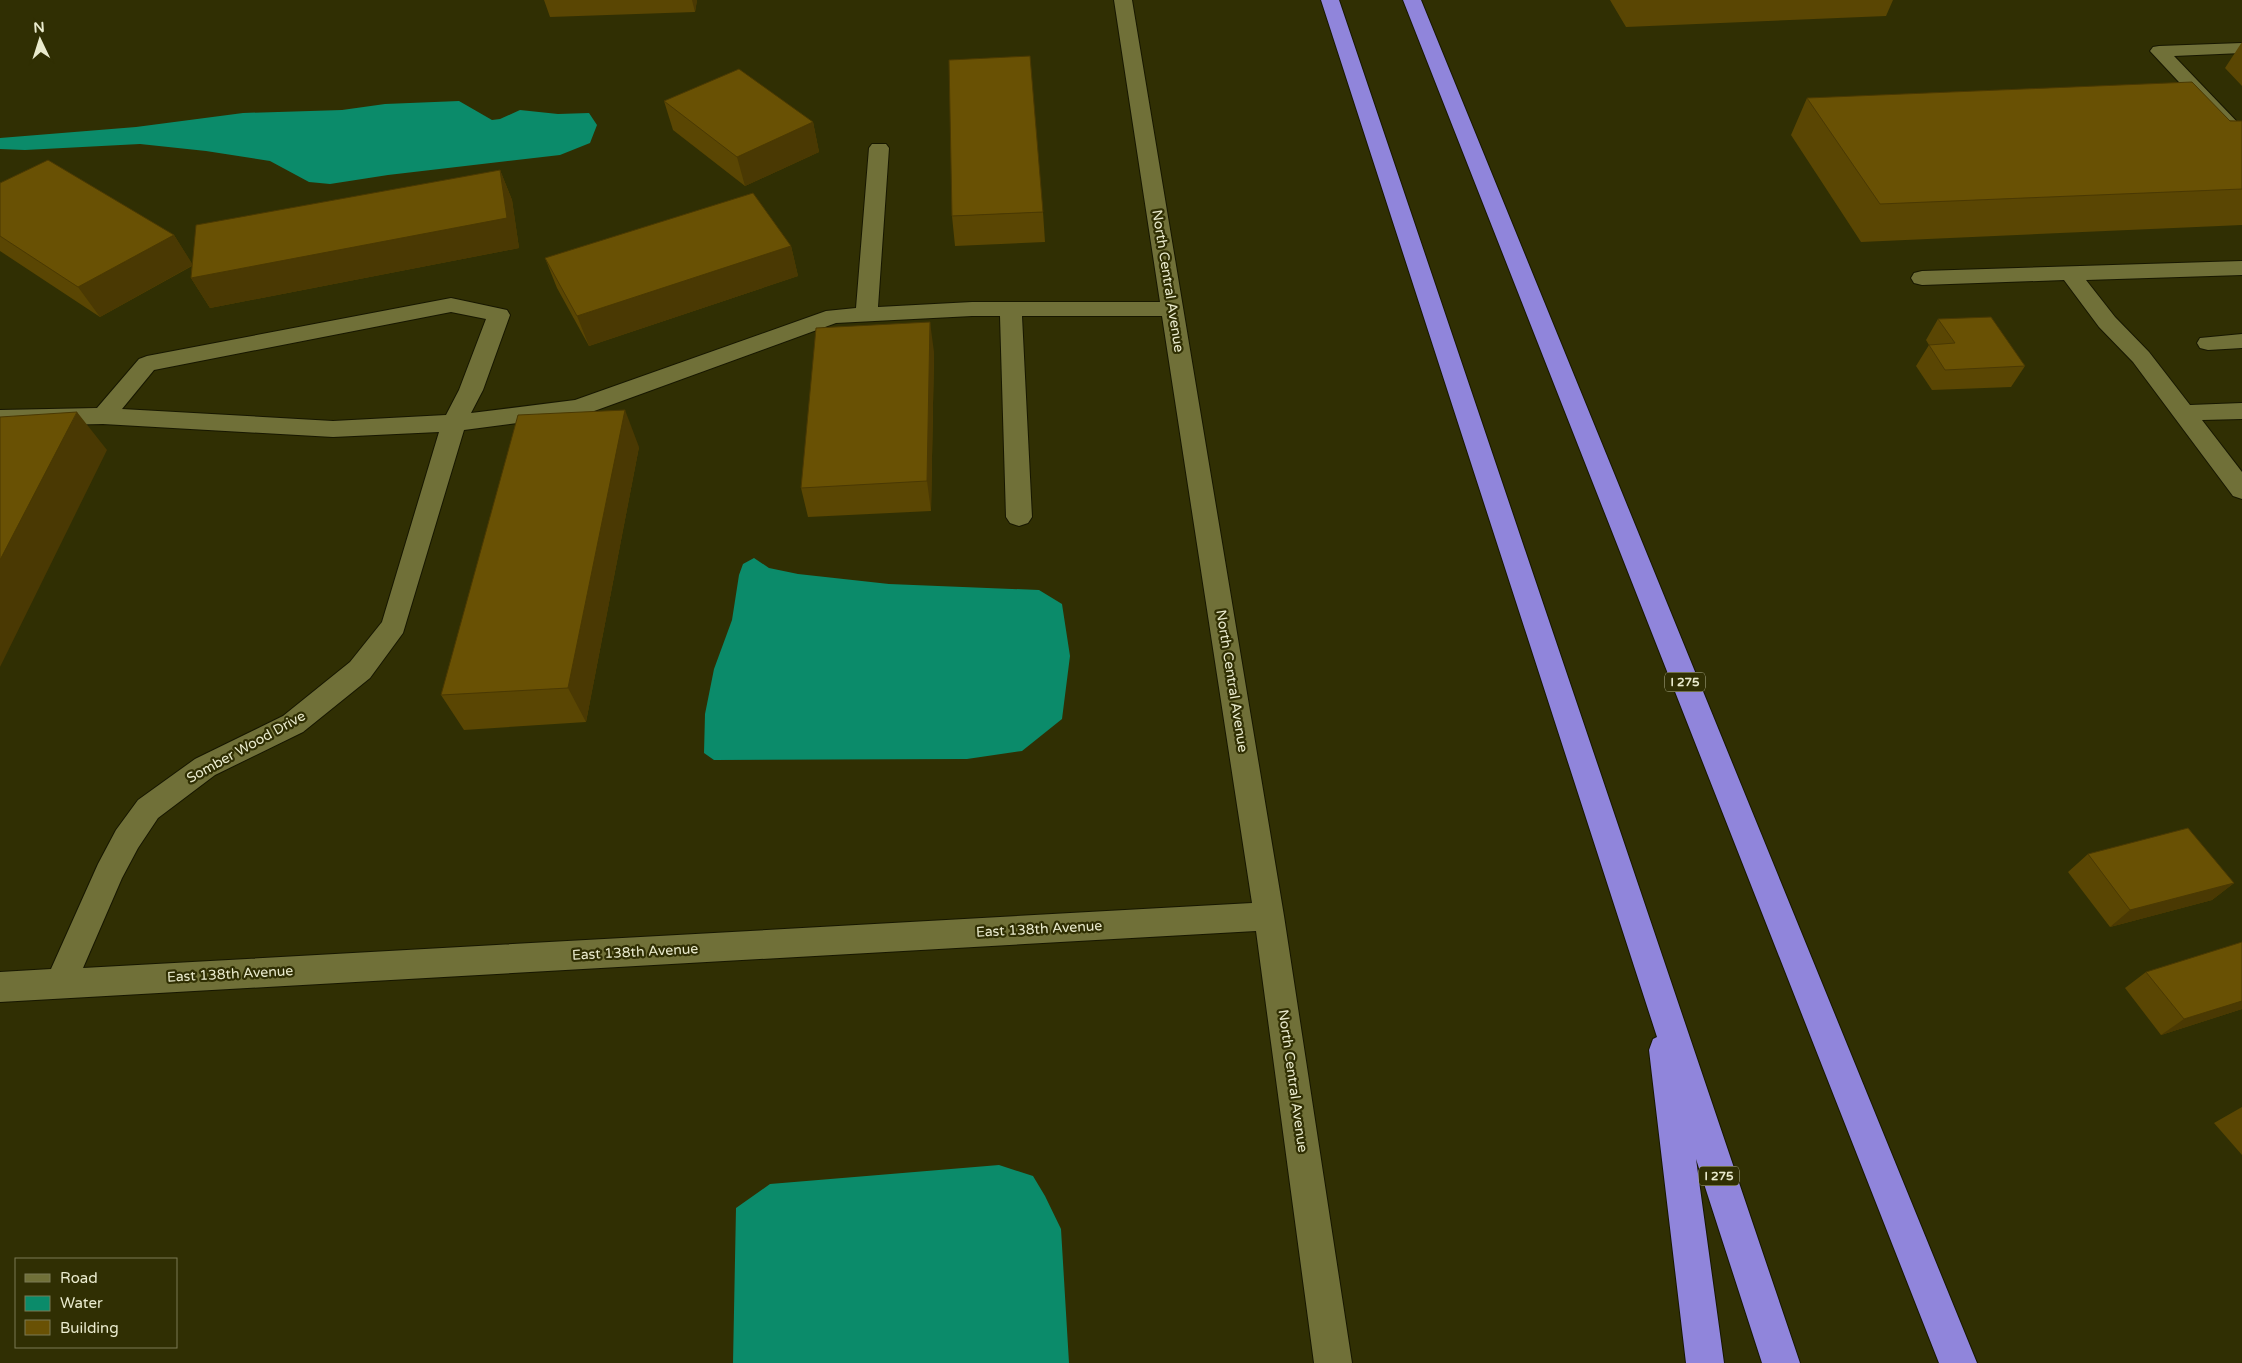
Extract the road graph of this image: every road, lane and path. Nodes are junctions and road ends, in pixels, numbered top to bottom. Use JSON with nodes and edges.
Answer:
{"nodes":[{"id":1,"x":1123,"y":0,"type":"edge"},
{"id":2,"x":1330,"y":0,"type":"edge"},
{"id":3,"x":1412,"y":0,"type":"edge"},
{"id":4,"x":2242,"y":48,"type":"edge"},
{"id":5,"x":2242,"y":138,"type":"edge"},
{"id":6,"x":879,"y":148,"type":"dead end"},
{"id":7,"x":2242,"y":268,"type":"edge"},
{"id":8,"x":2070,"y":274,"type":"junction"},
{"id":9,"x":1922,"y":278,"type":"dead end"},
{"id":10,"x":1011,"y":309,"type":"junction"},
{"id":11,"x":1172,"y":309,"type":"junction"},
{"id":12,"x":866,"y":315,"type":"junction"},
{"id":13,"x":2242,"y":341,"type":"edge"},
{"id":14,"x":2208,"y":342,"type":"dead end"},
{"id":15,"x":2242,"y":411,"type":"edge"},
{"id":16,"x":2184,"y":413,"type":"junction"},
{"id":17,"x":103,"y":416,"type":"junction"},
{"id":18,"x":0,"y":418,"type":"edge"},
{"id":19,"x":454,"y":423,"type":"junction"},
{"id":20,"x":2242,"y":490,"type":"edge"},
{"id":21,"x":1019,"y":517,"type":"dead end"},
{"id":22,"x":1269,"y":916,"type":"junction"},
{"id":23,"x":60,"y":984,"type":"junction"},
{"id":24,"x":0,"y":987,"type":"edge"},
{"id":25,"x":1657,"y":989,"type":"junction"},
{"id":26,"x":1334,"y":1363,"type":"edge"},
{"id":27,"x":1705,"y":1363,"type":"edge"},
{"id":28,"x":1781,"y":1363,"type":"edge"},
{"id":29,"x":1958,"y":1363,"type":"edge"}],
"edges":[{"from":1,"to":11,"type":"street","name":"North Central Avenue"},
{"from":2,"to":25,"type":"highway","number":"I 275"},
{"from":3,"to":29,"type":"highway","number":"I 275"},
{"from":4,"to":5,"type":"street"},
{"from":6,"to":12,"type":"street"},
{"from":7,"to":8,"type":"street"},
{"from":8,"to":9,"type":"street"},
{"from":8,"to":16,"type":"street"},
{"from":10,"to":11,"type":"street"},
{"from":10,"to":12,"type":"street"},
{"from":10,"to":21,"type":"street"},
{"from":11,"to":22,"type":"street","name":"North Central Avenue"},
{"from":12,"to":19,"type":"street"},
{"from":13,"to":14,"type":"street"},
{"from":15,"to":16,"type":"street"},
{"from":16,"to":20,"type":"street"},
{"from":17,"to":18,"type":"street"},
{"from":17,"to":19,"type":"street"},
{"from":17,"to":19,"type":"street","name":"Somber Wood Drive"},
{"from":19,"to":23,"type":"street","name":"Somber Wood Drive"},
{"from":22,"to":23,"type":"street","name":"East 138th Avenue"},
{"from":22,"to":26,"type":"street","name":"North Central Avenue"},
{"from":23,"to":24,"type":"street","name":"East 138th Avenue"},
{"from":25,"to":27,"type":"highway"},
{"from":25,"to":28,"type":"highway","number":"I 275"}]}
